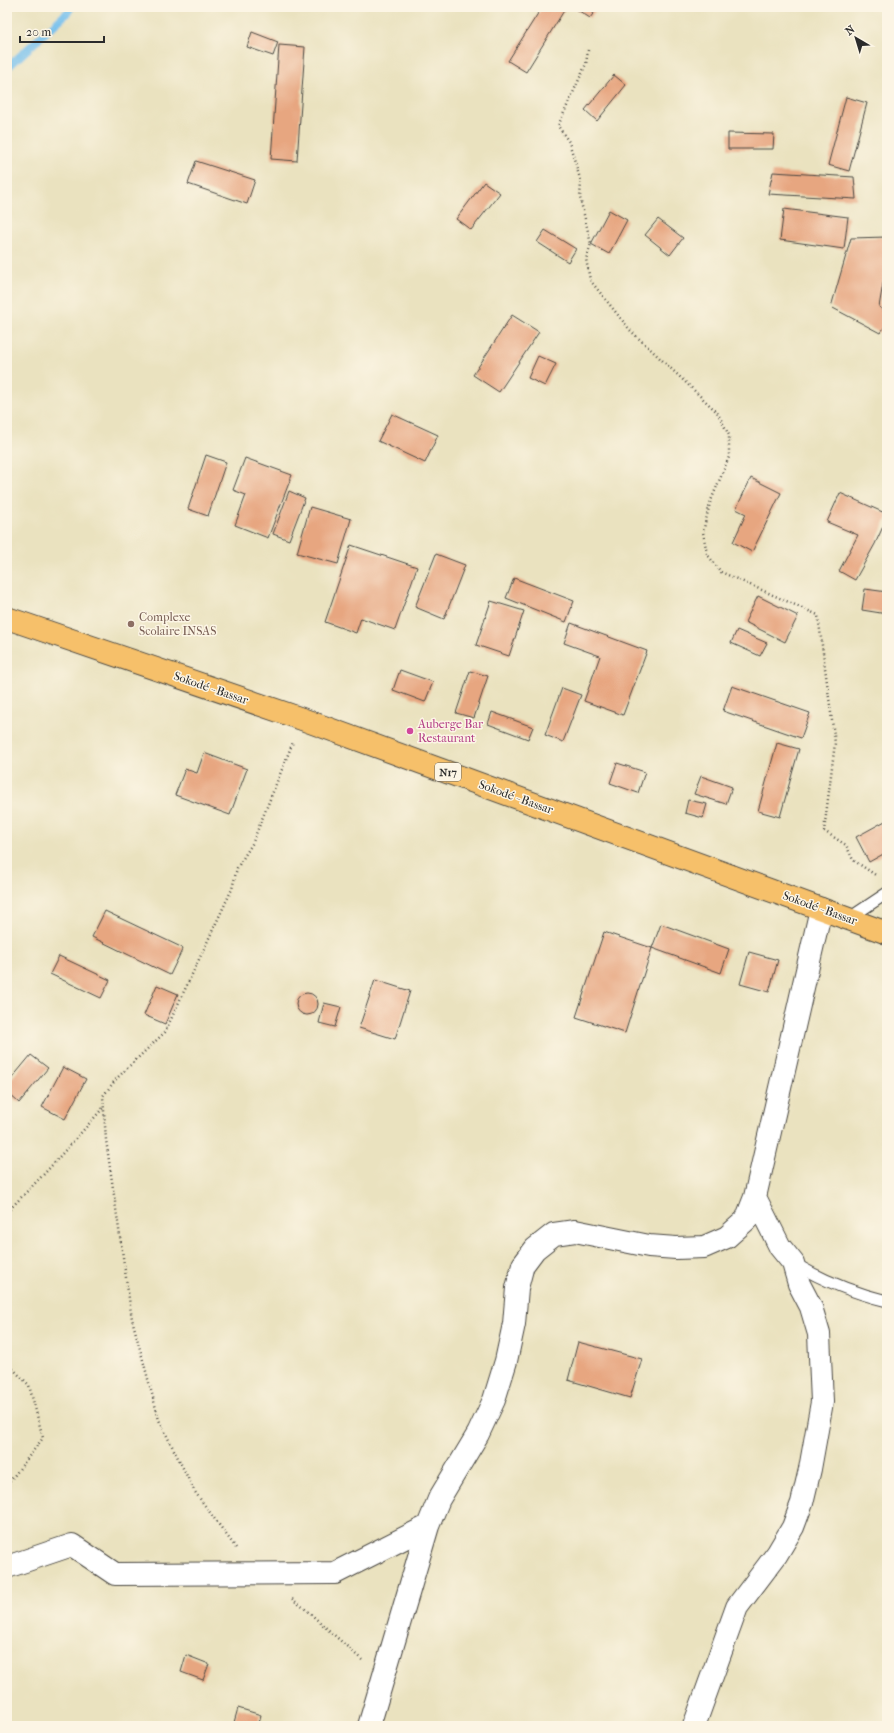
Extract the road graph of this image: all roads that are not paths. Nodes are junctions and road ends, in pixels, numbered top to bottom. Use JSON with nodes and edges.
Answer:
{"nodes":[{"id":1,"x":7,"y":618,"type":"edge"},
{"id":2,"x":887,"y":893,"type":"edge"},
{"id":3,"x":821,"y":909,"type":"junction"},
{"id":4,"x":848,"y":919,"type":"junction"},
{"id":5,"x":887,"y":933,"type":"edge"},
{"id":6,"x":755,"y":1197,"type":"junction"},
{"id":7,"x":793,"y":1263,"type":"junction"},
{"id":8,"x":887,"y":1301,"type":"edge"},
{"id":9,"x":428,"y":1526,"type":"junction"},
{"id":10,"x":7,"y":1567,"type":"edge"},
{"id":11,"x":369,"y":1726,"type":"edge"},
{"id":12,"x":694,"y":1726,"type":"edge"}],
"edges":[{"from":1,"to":3,"type":"main road","name":"Sokodé - Bassar","number":"N17"},
{"from":2,"to":4,"type":"lane"},
{"from":3,"to":4,"type":"main road","name":"Sokodé - Bassar","number":"N17"},
{"from":3,"to":6,"type":"street"},
{"from":4,"to":5,"type":"main road","name":"Sokodé - Bassar","number":"N17"},
{"from":6,"to":7,"type":"street"},
{"from":6,"to":9,"type":"street"},
{"from":7,"to":8,"type":"lane"},
{"from":7,"to":12,"type":"street"},
{"from":9,"to":10,"type":"street"},
{"from":9,"to":11,"type":"street"}]}
